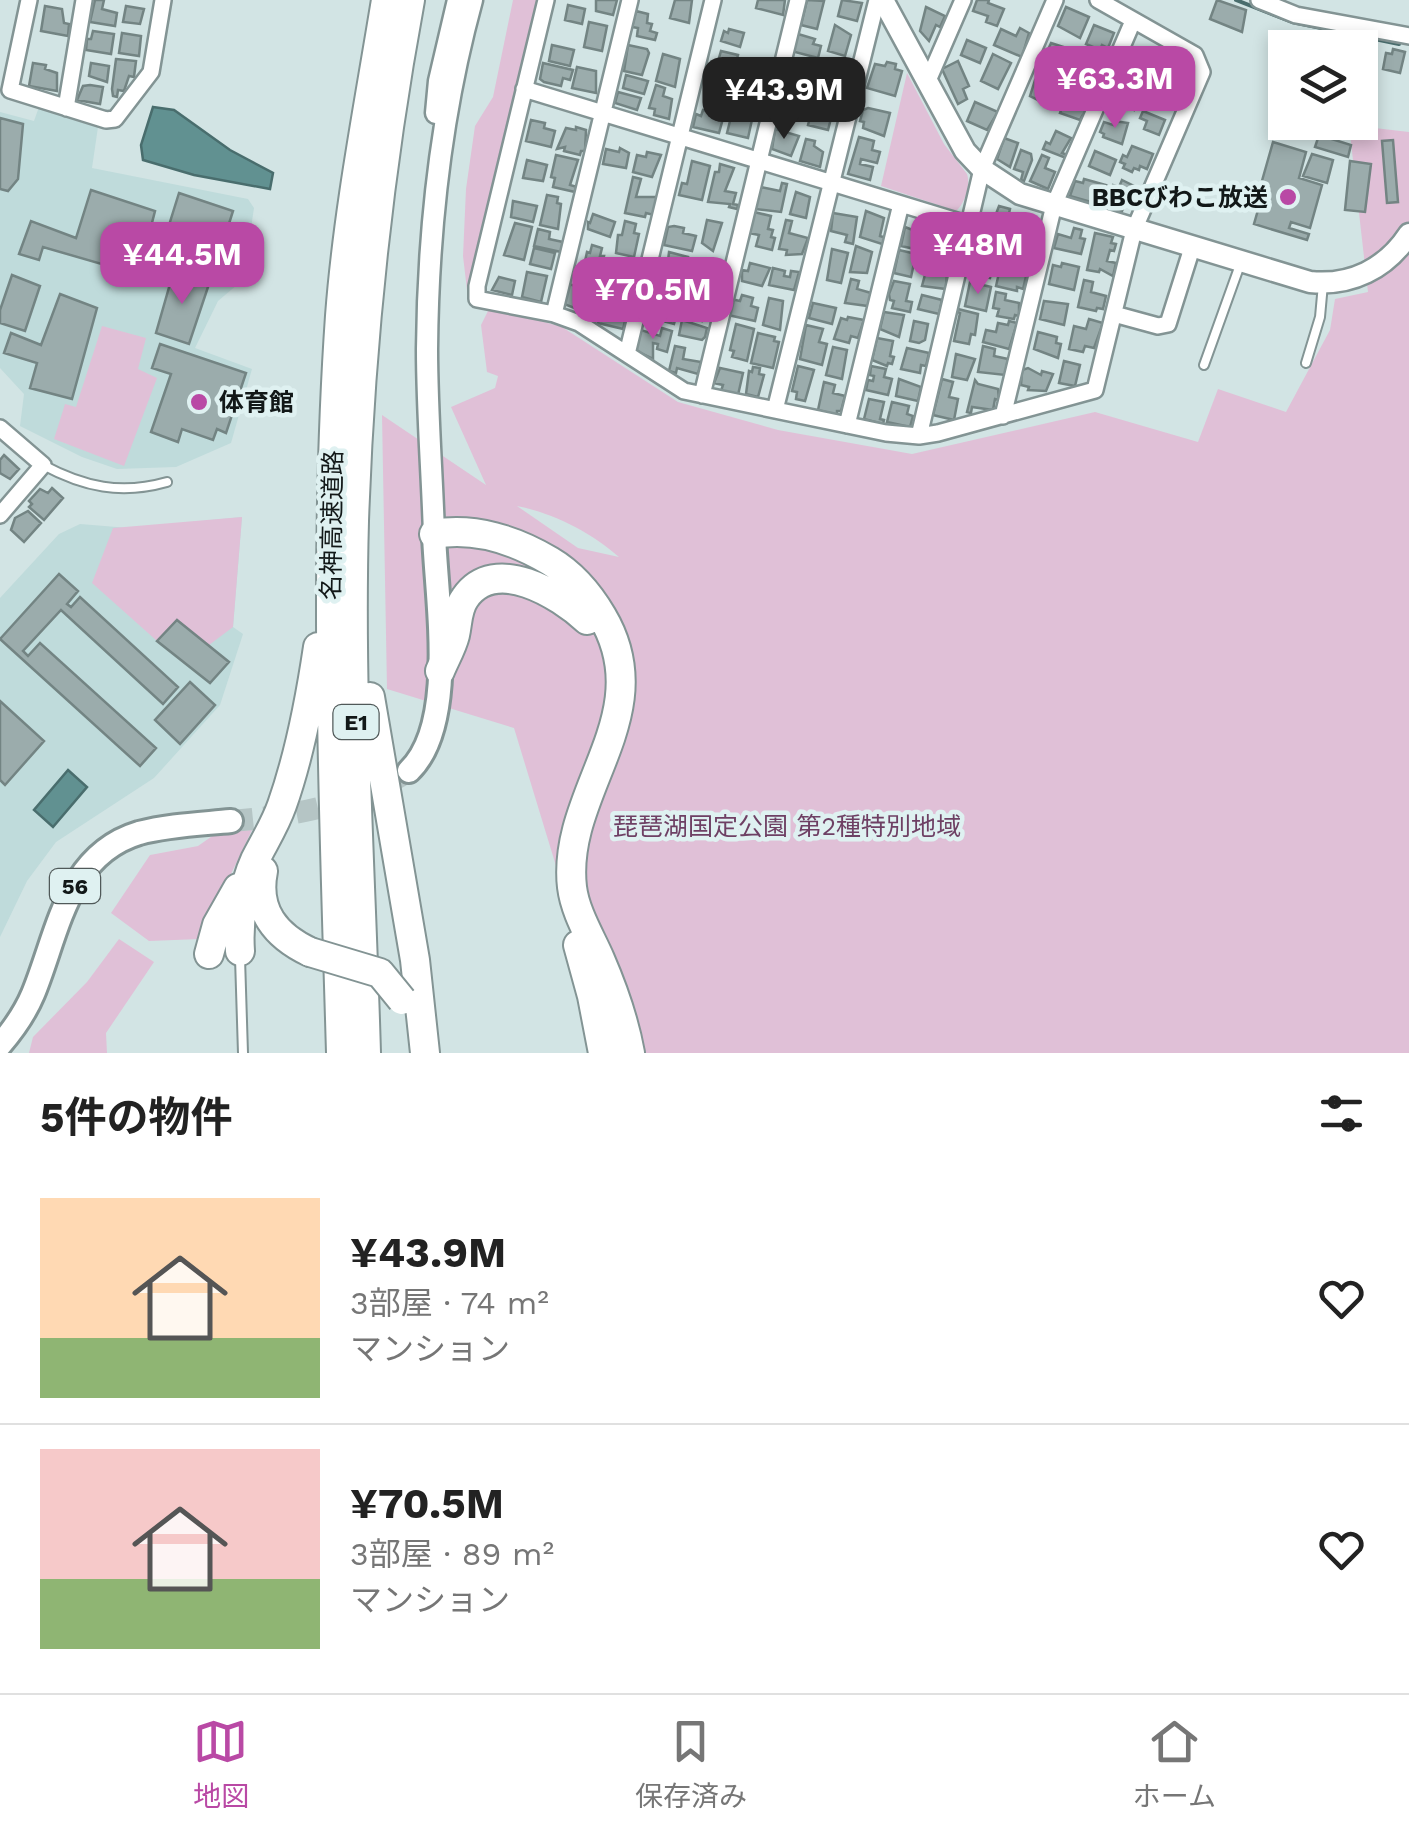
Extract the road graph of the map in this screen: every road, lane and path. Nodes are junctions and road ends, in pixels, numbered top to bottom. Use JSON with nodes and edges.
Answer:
{"nodes":[{"id":1,"x":28,"y":0,"type":"edge"},
{"id":2,"x":84,"y":0,"type":"edge"},
{"id":3,"x":163,"y":0,"type":"edge"},
{"id":4,"x":386,"y":0,"type":"edge"},
{"id":5,"x":410,"y":0,"type":"edge"},
{"id":6,"x":458,"y":0,"type":"edge"},
{"id":7,"x":472,"y":0,"type":"edge"},
{"id":8,"x":486,"y":0,"type":"edge"},
{"id":9,"x":546,"y":0,"type":"edge"},
{"id":10,"x":630,"y":0,"type":"edge"},
{"id":11,"x":713,"y":0,"type":"edge"},
{"id":12,"x":798,"y":0,"type":"edge"},
{"id":13,"x":880,"y":0,"type":"edge"},
{"id":14,"x":963,"y":0,"type":"edge"},
{"id":15,"x":1055,"y":0,"type":"edge"},
{"id":16,"x":1098,"y":0,"type":"edge"},
{"id":17,"x":1259,"y":0,"type":"edge"},
{"id":18,"x":1133,"y":21,"type":"junction"},
{"id":19,"x":1409,"y":36,"type":"edge"},
{"id":20,"x":927,"y":83,"type":"junction"},
{"id":21,"x":524,"y":89,"type":"junction"},
{"id":22,"x":66,"y":108,"type":"junction"},
{"id":23,"x":448,"y":112,"type":"junction"},
{"id":24,"x":602,"y":113,"type":"junction"},
{"id":25,"x":680,"y":137,"type":"junction"},
{"id":26,"x":759,"y":161,"type":"junction"},
{"id":27,"x":440,"y":165,"type":"junction"},
{"id":28,"x":982,"y":170,"type":"junction"},
{"id":29,"x":831,"y":183,"type":"junction"},
{"id":30,"x":901,"y":204,"type":"junction"},
{"id":31,"x":1054,"y":205,"type":"junction"},
{"id":32,"x":970,"y":225,"type":"junction"},
{"id":33,"x":1134,"y":230,"type":"junction"},
{"id":34,"x":1409,"y":234,"type":"edge"},
{"id":35,"x":1192,"y":248,"type":"junction"},
{"id":36,"x":1241,"y":262,"type":"junction"},
{"id":37,"x":1322,"y":284,"type":"junction"},
{"id":38,"x":554,"y":314,"type":"junction"},
{"id":39,"x":1114,"y":314,"type":"junction"},
{"id":40,"x":627,"y":354,"type":"junction"},
{"id":41,"x":1306,"y":363,"type":"dead end"},
{"id":42,"x":1204,"y":365,"type":"dead end"},
{"id":43,"x":360,"y":391,"type":"junction"},
{"id":44,"x":702,"y":395,"type":"junction"},
{"id":45,"x":775,"y":410,"type":"junction"},
{"id":46,"x":1003,"y":416,"type":"junction"},
{"id":47,"x":847,"y":425,"type":"junction"},
{"id":48,"x":0,"y":428,"type":"edge"},
{"id":49,"x":919,"y":436,"type":"junction"},
{"id":50,"x":43,"y":465,"type":"junction"},
{"id":51,"x":167,"y":482,"type":"dead end"},
{"id":52,"x":0,"y":515,"type":"edge"},
{"id":53,"x":434,"y":534,"type":"junction"},
{"id":54,"x":330,"y":562,"type":"junction"},
{"id":55,"x":587,"y":620,"type":"junction"},
{"id":56,"x":440,"y":671,"type":"junction"},
{"id":57,"x":409,"y":771,"type":"tunnel mouth"},
{"id":58,"x":231,"y":821,"type":"tunnel mouth"},
{"id":59,"x":392,"y":824,"type":"junction"},
{"id":60,"x":270,"y":836,"type":"junction"},
{"id":61,"x":254,"y":863,"type":"junction"},
{"id":62,"x":240,"y":951,"type":"joint"},
{"id":63,"x":208,"y":954,"type":"dead end"},
{"id":64,"x":428,"y":978,"type":"dead end"},
{"id":65,"x":430,"y":1044,"type":"edge"},
{"id":66,"x":0,"y":1046,"type":"edge"},
{"id":67,"x":243,"y":1053,"type":"edge"},
{"id":68,"x":341,"y":1053,"type":"edge"},
{"id":69,"x":366,"y":1053,"type":"edge"},
{"id":70,"x":410,"y":1053,"type":"edge"},
{"id":71,"x":436,"y":1053,"type":"edge"},
{"id":72,"x":603,"y":1053,"type":"edge"},
{"id":73,"x":630,"y":1053,"type":"edge"}],
"edges":[{"from":1,"to":22,"type":"street"},
{"from":2,"to":22,"type":"street"},
{"from":3,"to":22,"type":"street"},
{"from":4,"to":54,"type":"highway","name":"名神高速道路","number":"E1"},
{"from":5,"to":43,"type":"highway","name":"名神高速道路","number":"E1"},
{"from":6,"to":27,"type":"street"},
{"from":7,"to":23,"type":"street"},
{"from":8,"to":23,"type":"street"},
{"from":9,"to":21,"type":"street"},
{"from":10,"to":24,"type":"street"},
{"from":11,"to":25,"type":"street"},
{"from":12,"to":26,"type":"street"},
{"from":13,"to":20,"type":"street"},
{"from":13,"to":29,"type":"street"},
{"from":14,"to":20,"type":"street"},
{"from":15,"to":28,"type":"street"},
{"from":16,"to":18,"type":"street"},
{"from":17,"to":19,"type":"street"},
{"from":18,"to":31,"type":"street"},
{"from":18,"to":33,"type":"street"},
{"from":20,"to":28,"type":"street"},
{"from":21,"to":24,"type":"street"},
{"from":21,"to":38,"type":"street"},
{"from":23,"to":27,"type":"street"},
{"from":24,"to":25,"type":"street"},
{"from":24,"to":38,"type":"street"},
{"from":25,"to":26,"type":"street"},
{"from":25,"to":40,"type":"street"},
{"from":26,"to":29,"type":"street"},
{"from":26,"to":44,"type":"street"},
{"from":27,"to":53,"type":"street"},
{"from":28,"to":31,"type":"street"},
{"from":28,"to":32,"type":"street"},
{"from":29,"to":30,"type":"street"},
{"from":29,"to":45,"type":"street"},
{"from":30,"to":32,"type":"street"},
{"from":30,"to":47,"type":"street"},
{"from":31,"to":33,"type":"street"},
{"from":31,"to":46,"type":"street"},
{"from":32,"to":49,"type":"street"},
{"from":33,"to":35,"type":"street"},
{"from":33,"to":39,"type":"street"},
{"from":34,"to":37,"type":"street"},
{"from":35,"to":36,"type":"street"},
{"from":35,"to":39,"type":"street"},
{"from":36,"to":37,"type":"street"},
{"from":36,"to":42,"type":"lane"},
{"from":37,"to":41,"type":"lane"},
{"from":38,"to":40,"type":"street"},
{"from":39,"to":46,"type":"street"},
{"from":40,"to":44,"type":"street"},
{"from":43,"to":59,"type":"highway"},
{"from":43,"to":69,"type":"highway","name":"名神高速道路","number":"E1"},
{"from":44,"to":45,"type":"street"},
{"from":45,"to":47,"type":"street"},
{"from":46,"to":49,"type":"street"},
{"from":47,"to":49,"type":"street"},
{"from":48,"to":50,"type":"street"},
{"from":50,"to":51,"type":"lane"},
{"from":50,"to":52,"type":"street"},
{"from":53,"to":55,"type":"highway"},
{"from":53,"to":56,"type":"main road"},
{"from":53,"to":73,"type":"highway"},
{"from":54,"to":60,"type":"highway"},
{"from":54,"to":68,"type":"highway","name":"名神高速道路","number":"E1"},
{"from":55,"to":56,"type":"highway"},
{"from":55,"to":72,"type":"highway"},
{"from":56,"to":57,"type":"main road"},
{"from":58,"to":66,"type":"main road","number":"56"},
{"from":59,"to":64,"type":"lane"},
{"from":59,"to":65,"type":"highway"},
{"from":60,"to":61,"type":"highway"},
{"from":60,"to":70,"type":"highway","bridge":true},
{"from":61,"to":62,"type":"highway"},
{"from":61,"to":63,"type":"highway"},
{"from":62,"to":67,"type":"lane"},
{"from":65,"to":71,"type":"lane"}]}
